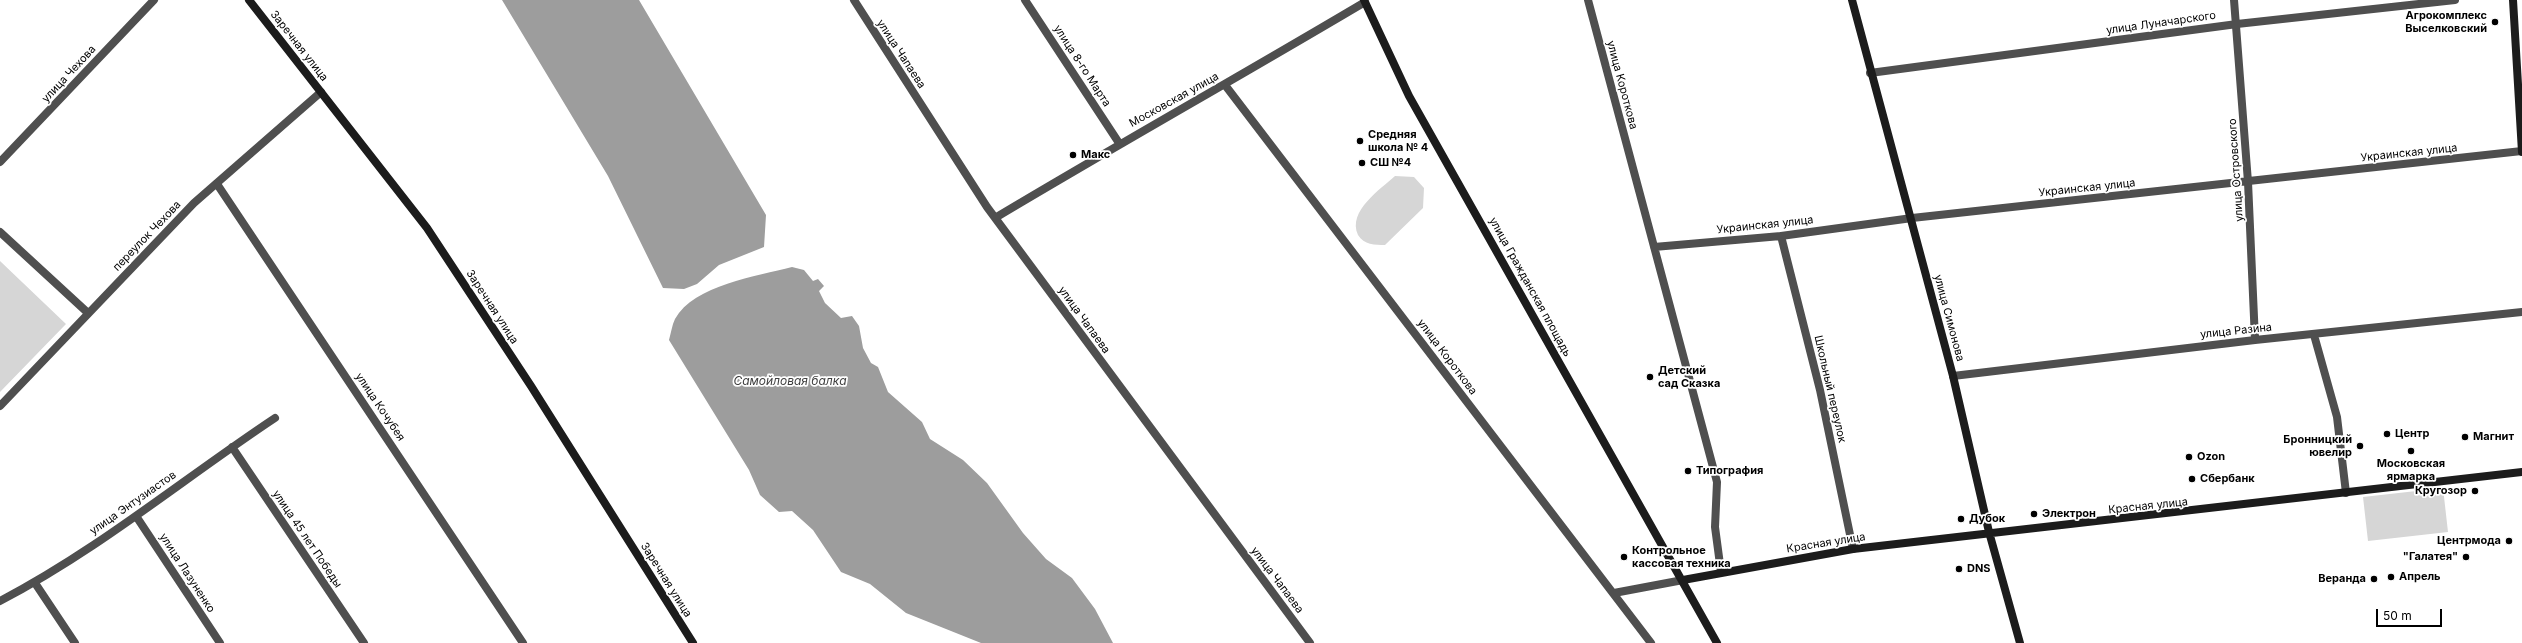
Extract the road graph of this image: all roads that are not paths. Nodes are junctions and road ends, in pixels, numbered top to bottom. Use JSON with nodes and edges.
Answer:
{"nodes":[{"id":1,"x":154,"y":0,"type":"edge"},
{"id":2,"x":249,"y":0,"type":"edge"},
{"id":3,"x":854,"y":0,"type":"edge"},
{"id":4,"x":1025,"y":0,"type":"edge"},
{"id":5,"x":1588,"y":0,"type":"edge"},
{"id":6,"x":1852,"y":0,"type":"edge"},
{"id":7,"x":2234,"y":0,"type":"edge"},
{"id":8,"x":2455,"y":0,"type":"edge"},
{"id":9,"x":2513,"y":0,"type":"edge"},
{"id":10,"x":1364,"y":1,"type":"edge"},
{"id":11,"x":2237,"y":24,"type":"junction"},
{"id":12,"x":1870,"y":73,"type":"junction"},
{"id":13,"x":1225,"y":85,"type":"junction"},
{"id":14,"x":321,"y":92,"type":"junction"},
{"id":15,"x":2521,"y":109,"type":"edge"},
{"id":16,"x":1120,"y":143,"type":"junction"},
{"id":17,"x":2522,"y":152,"type":"edge"},
{"id":18,"x":0,"y":162,"type":"edge"},
{"id":19,"x":2248,"y":182,"type":"junction"},
{"id":20,"x":217,"y":184,"type":"junction"},
{"id":21,"x":995,"y":218,"type":"junction"},
{"id":22,"x":1912,"y":218,"type":"junction"},
{"id":23,"x":0,"y":232,"type":"edge"},
{"id":24,"x":1781,"y":236,"type":"junction"},
{"id":25,"x":1654,"y":247,"type":"junction"},
{"id":26,"x":2522,"y":312,"type":"edge"},
{"id":27,"x":88,"y":313,"type":"junction"},
{"id":28,"x":2314,"y":335,"type":"junction"},
{"id":29,"x":2256,"y":340,"type":"junction"},
{"id":30,"x":1953,"y":376,"type":"junction"},
{"id":31,"x":0,"y":406,"type":"edge"},
{"id":32,"x":275,"y":418,"type":"dead end"},
{"id":33,"x":232,"y":447,"type":"junction"},
{"id":34,"x":2522,"y":472,"type":"edge"},
{"id":35,"x":2346,"y":493,"type":"junction"},
{"id":36,"x":136,"y":516,"type":"junction"},
{"id":37,"x":1990,"y":532,"type":"junction"},
{"id":38,"x":1853,"y":549,"type":"junction"},
{"id":39,"x":1721,"y":572,"type":"junction"},
{"id":40,"x":1683,"y":580,"type":"junction"},
{"id":41,"x":35,"y":583,"type":"junction"},
{"id":42,"x":1614,"y":593,"type":"junction"},
{"id":43,"x":0,"y":601,"type":"edge"},
{"id":44,"x":75,"y":643,"type":"edge"},
{"id":45,"x":220,"y":643,"type":"edge"},
{"id":46,"x":364,"y":643,"type":"edge"},
{"id":47,"x":523,"y":643,"type":"edge"},
{"id":48,"x":693,"y":643,"type":"edge"},
{"id":49,"x":1310,"y":643,"type":"edge"},
{"id":50,"x":1651,"y":643,"type":"edge"},
{"id":51,"x":1717,"y":643,"type":"edge"},
{"id":52,"x":2020,"y":643,"type":"edge"}],
"edges":[{"from":1,"to":18,"type":"street","name":"улица Чехова"},
{"from":2,"to":14,"type":"street","name":"Заречная улица"},
{"from":3,"to":21,"type":"street","name":"улица Чапаева"},
{"from":4,"to":16,"type":"street","name":"улица 8-го Марта"},
{"from":5,"to":25,"type":"street","name":"улица Короткова"},
{"from":6,"to":12,"type":"street","name":"улица Симонова"},
{"from":7,"to":11,"type":"street","name":"улица Островского"},
{"from":8,"to":11,"type":"street","name":"улица Луначарского"},
{"from":9,"to":15,"type":"street"},
{"from":10,"to":13,"type":"street","name":"Московская улица"},
{"from":10,"to":40,"type":"street","name":"улица Гражданская площадь"},
{"from":11,"to":12,"type":"street","name":"улица Луначарского"},
{"from":11,"to":19,"type":"street","name":"улица Островского"},
{"from":12,"to":22,"type":"street","name":"улица Симонова"},
{"from":13,"to":16,"type":"street","name":"Московская улица"},
{"from":13,"to":42,"type":"street","name":"улица Короткова"},
{"from":14,"to":20,"type":"street","name":"переулок Чехова"},
{"from":14,"to":48,"type":"street","name":"Заречная улица"},
{"from":15,"to":17,"type":"street"},
{"from":16,"to":21,"type":"street","name":"Московская улица"},
{"from":17,"to":19,"type":"street","name":"Украинская улица"},
{"from":19,"to":22,"type":"street","name":"Украинская улица"},
{"from":19,"to":29,"type":"street","name":"улица Островского"},
{"from":20,"to":27,"type":"street","name":"переулок Чехова"},
{"from":20,"to":47,"type":"street","name":"улица Кочубея"},
{"from":21,"to":49,"type":"street","name":"улица Чапаева"},
{"from":22,"to":24,"type":"street","name":"Украинская улица"},
{"from":22,"to":30,"type":"street","name":"улица Симонова"},
{"from":23,"to":27,"type":"street"},
{"from":24,"to":25,"type":"street","name":"Украинская улица"},
{"from":24,"to":38,"type":"street","name":"Школьный переулок"},
{"from":25,"to":39,"type":"street","name":"улица Короткова"},
{"from":26,"to":28,"type":"street","name":"улица Разина"},
{"from":27,"to":31,"type":"street","name":"переулок Чехова"},
{"from":28,"to":29,"type":"street","name":"улица Разина"},
{"from":28,"to":35,"type":"street"},
{"from":29,"to":30,"type":"street","name":"улица Разина"},
{"from":30,"to":37,"type":"street","name":"улица Симонова"},
{"from":32,"to":33,"type":"street","name":"улица Энтузиастов"},
{"from":33,"to":36,"type":"street","name":"улица Энтузиастов"},
{"from":33,"to":46,"type":"street","name":"улица 45 лет Победы"},
{"from":34,"to":35,"type":"street","name":"Красная улица"},
{"from":35,"to":37,"type":"street","name":"Красная улица"},
{"from":36,"to":41,"type":"street","name":"улица Энтузиастов"},
{"from":36,"to":45,"type":"street","name":"улица Лазуненко"},
{"from":37,"to":38,"type":"street","name":"Красная улица"},
{"from":37,"to":52,"type":"street","name":"улица Симонова"},
{"from":38,"to":39,"type":"street","name":"Красная улица"},
{"from":39,"to":40,"type":"street","name":"Красная улица"},
{"from":40,"to":42,"type":"street"},
{"from":40,"to":51,"type":"street"},
{"from":41,"to":43,"type":"street","name":"улица Энтузиастов"},
{"from":41,"to":44,"type":"street"},
{"from":42,"to":50,"type":"street","name":"улица Короткова"}]}
